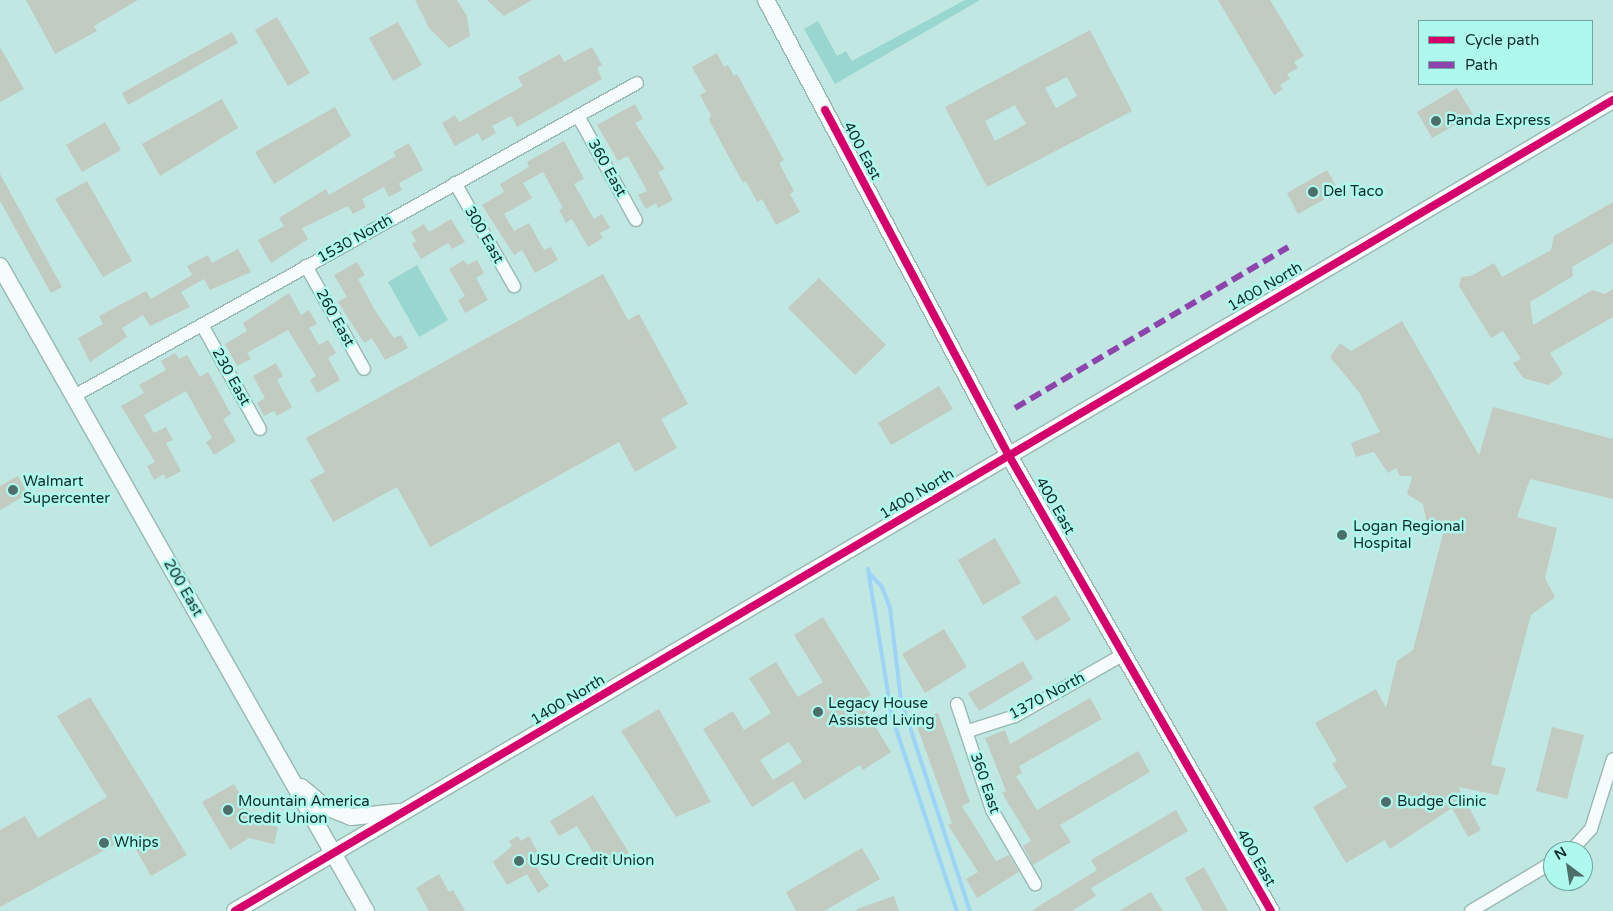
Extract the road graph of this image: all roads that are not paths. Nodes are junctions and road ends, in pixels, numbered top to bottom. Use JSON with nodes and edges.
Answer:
{"nodes":[{"id":1,"x":766,"y":0,"type":"edge"},
{"id":2,"x":637,"y":83,"type":"dead end"},
{"id":3,"x":1613,"y":100,"type":"edge"},
{"id":4,"x":578,"y":116,"type":"junction"},
{"id":5,"x":455,"y":183,"type":"junction"},
{"id":6,"x":636,"y":220,"type":"dead end"},
{"id":7,"x":0,"y":266,"type":"edge"},
{"id":8,"x":306,"y":266,"type":"junction"},
{"id":9,"x":514,"y":286,"type":"dead end"},
{"id":10,"x":202,"y":325,"type":"junction"},
{"id":11,"x":364,"y":369,"type":"dead end"},
{"id":12,"x":74,"y":396,"type":"junction"},
{"id":13,"x":260,"y":429,"type":"dead end"},
{"id":14,"x":1008,"y":454,"type":"junction"},
{"id":15,"x":1124,"y":654,"type":"junction"},
{"id":16,"x":957,"y":704,"type":"dead end"},
{"id":17,"x":968,"y":731,"type":"junction"},
{"id":18,"x":1613,"y":759,"type":"edge"},
{"id":19,"x":292,"y":780,"type":"junction"},
{"id":20,"x":415,"y":807,"type":"junction"},
{"id":21,"x":1580,"y":841,"type":"edge"},
{"id":22,"x":334,"y":855,"type":"junction"},
{"id":23,"x":1543,"y":868,"type":"edge"},
{"id":24,"x":1035,"y":884,"type":"dead end"},
{"id":25,"x":235,"y":911,"type":"edge"},
{"id":26,"x":366,"y":911,"type":"edge"},
{"id":27,"x":1272,"y":911,"type":"edge"},
{"id":28,"x":1471,"y":911,"type":"edge"}],
"edges":[{"from":1,"to":14,"type":"main road","name":"400 East"},
{"from":2,"to":4,"type":"street","name":"1530 North"},
{"from":3,"to":14,"type":"main road","name":"1400 North"},
{"from":4,"to":5,"type":"street","name":"1530 North"},
{"from":4,"to":6,"type":"street","name":"360 East"},
{"from":5,"to":8,"type":"street","name":"1530 North"},
{"from":5,"to":9,"type":"street","name":"300 East"},
{"from":7,"to":12,"type":"main road","name":"200 East"},
{"from":8,"to":10,"type":"street","name":"1530 North"},
{"from":8,"to":11,"type":"street","name":"260 East"},
{"from":10,"to":12,"type":"street","name":"1530 North"},
{"from":10,"to":13,"type":"street","name":"230 East"},
{"from":12,"to":19,"type":"main road","name":"200 East"},
{"from":14,"to":15,"type":"main road","name":"400 East"},
{"from":14,"to":20,"type":"main road","name":"1400 North"},
{"from":15,"to":17,"type":"street","name":"1370 North"},
{"from":15,"to":27,"type":"main road","name":"400 East"},
{"from":16,"to":17,"type":"street","name":"360 East"},
{"from":17,"to":24,"type":"street","name":"360 East"},
{"from":18,"to":21,"type":"street"},
{"from":19,"to":20,"type":"main road"},
{"from":19,"to":22,"type":"main road","name":"200 East"},
{"from":20,"to":22,"type":"main road","name":"1400 North"},
{"from":22,"to":25,"type":"main road","name":"1400 North"},
{"from":22,"to":26,"type":"main road","name":"200 East"},
{"from":23,"to":28,"type":"street"}]}
